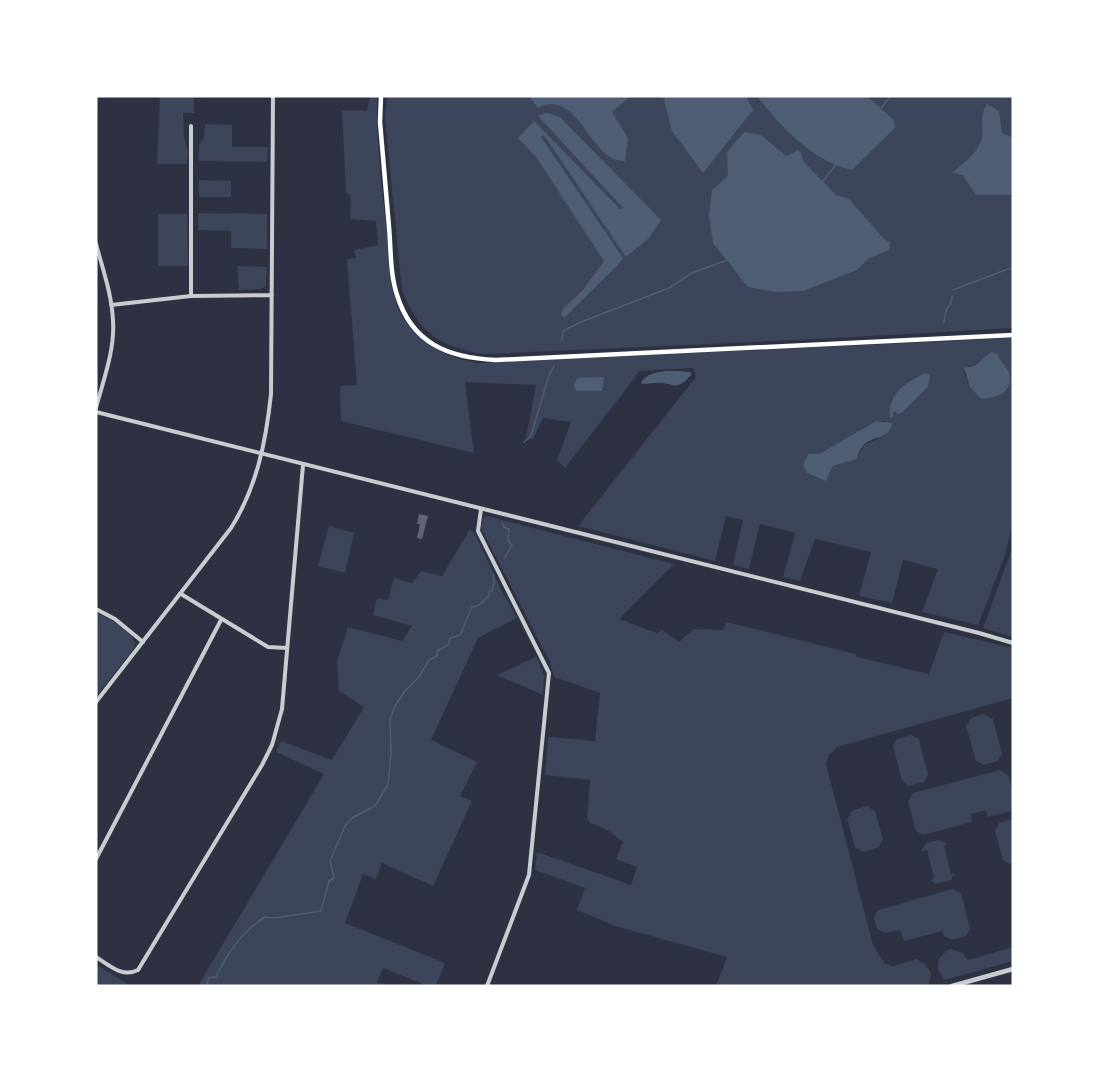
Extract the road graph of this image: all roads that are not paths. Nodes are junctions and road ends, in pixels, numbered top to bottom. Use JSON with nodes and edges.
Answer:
{"nodes":[{"id":1,"x":273,"y":96,"type":"edge"},
{"id":2,"x":381,"y":96,"type":"edge"},
{"id":3,"x":191,"y":126,"type":"dead end"},
{"id":4,"x":96,"y":244,"type":"edge"},
{"id":5,"x":272,"y":295,"type":"junction"},
{"id":6,"x":191,"y":296,"type":"junction"},
{"id":7,"x":111,"y":305,"type":"junction"},
{"id":8,"x":1013,"y":335,"type":"edge"},
{"id":9,"x":96,"y":410,"type":"edge"},
{"id":10,"x":261,"y":454,"type":"junction"},
{"id":11,"x":303,"y":465,"type":"junction"},
{"id":12,"x":482,"y":509,"type":"junction"},
{"id":13,"x":181,"y":594,"type":"junction"},
{"id":14,"x":96,"y":609,"type":"edge"},
{"id":15,"x":221,"y":620,"type":"junction"},
{"id":16,"x":143,"y":642,"type":"junction"},
{"id":17,"x":1013,"y":643,"type":"edge"},
{"id":18,"x":287,"y":648,"type":"junction"},
{"id":19,"x":96,"y":702,"type":"edge"},
{"id":20,"x":96,"y":859,"type":"edge"},
{"id":21,"x":96,"y":957,"type":"edge"},
{"id":22,"x":1013,"y":969,"type":"edge"},
{"id":23,"x":486,"y":986,"type":"edge"},
{"id":24,"x":952,"y":986,"type":"edge"}],
"edges":[{"from":1,"to":5,"type":"street"},
{"from":2,"to":8,"type":"main road"},
{"from":3,"to":6,"type":"street"},
{"from":4,"to":7,"type":"street"},
{"from":5,"to":6,"type":"street"},
{"from":5,"to":10,"type":"street"},
{"from":6,"to":7,"type":"street"},
{"from":7,"to":9,"type":"street"},
{"from":9,"to":10,"type":"street"},
{"from":10,"to":11,"type":"street"},
{"from":10,"to":13,"type":"street"},
{"from":11,"to":12,"type":"street"},
{"from":11,"to":18,"type":"street"},
{"from":12,"to":17,"type":"street"},
{"from":12,"to":23,"type":"street"},
{"from":13,"to":15,"type":"street"},
{"from":13,"to":16,"type":"street"},
{"from":14,"to":16,"type":"street"},
{"from":15,"to":18,"type":"street"},
{"from":15,"to":20,"type":"street"},
{"from":16,"to":19,"type":"street"},
{"from":18,"to":21,"type":"street"},
{"from":22,"to":24,"type":"street"}]}
